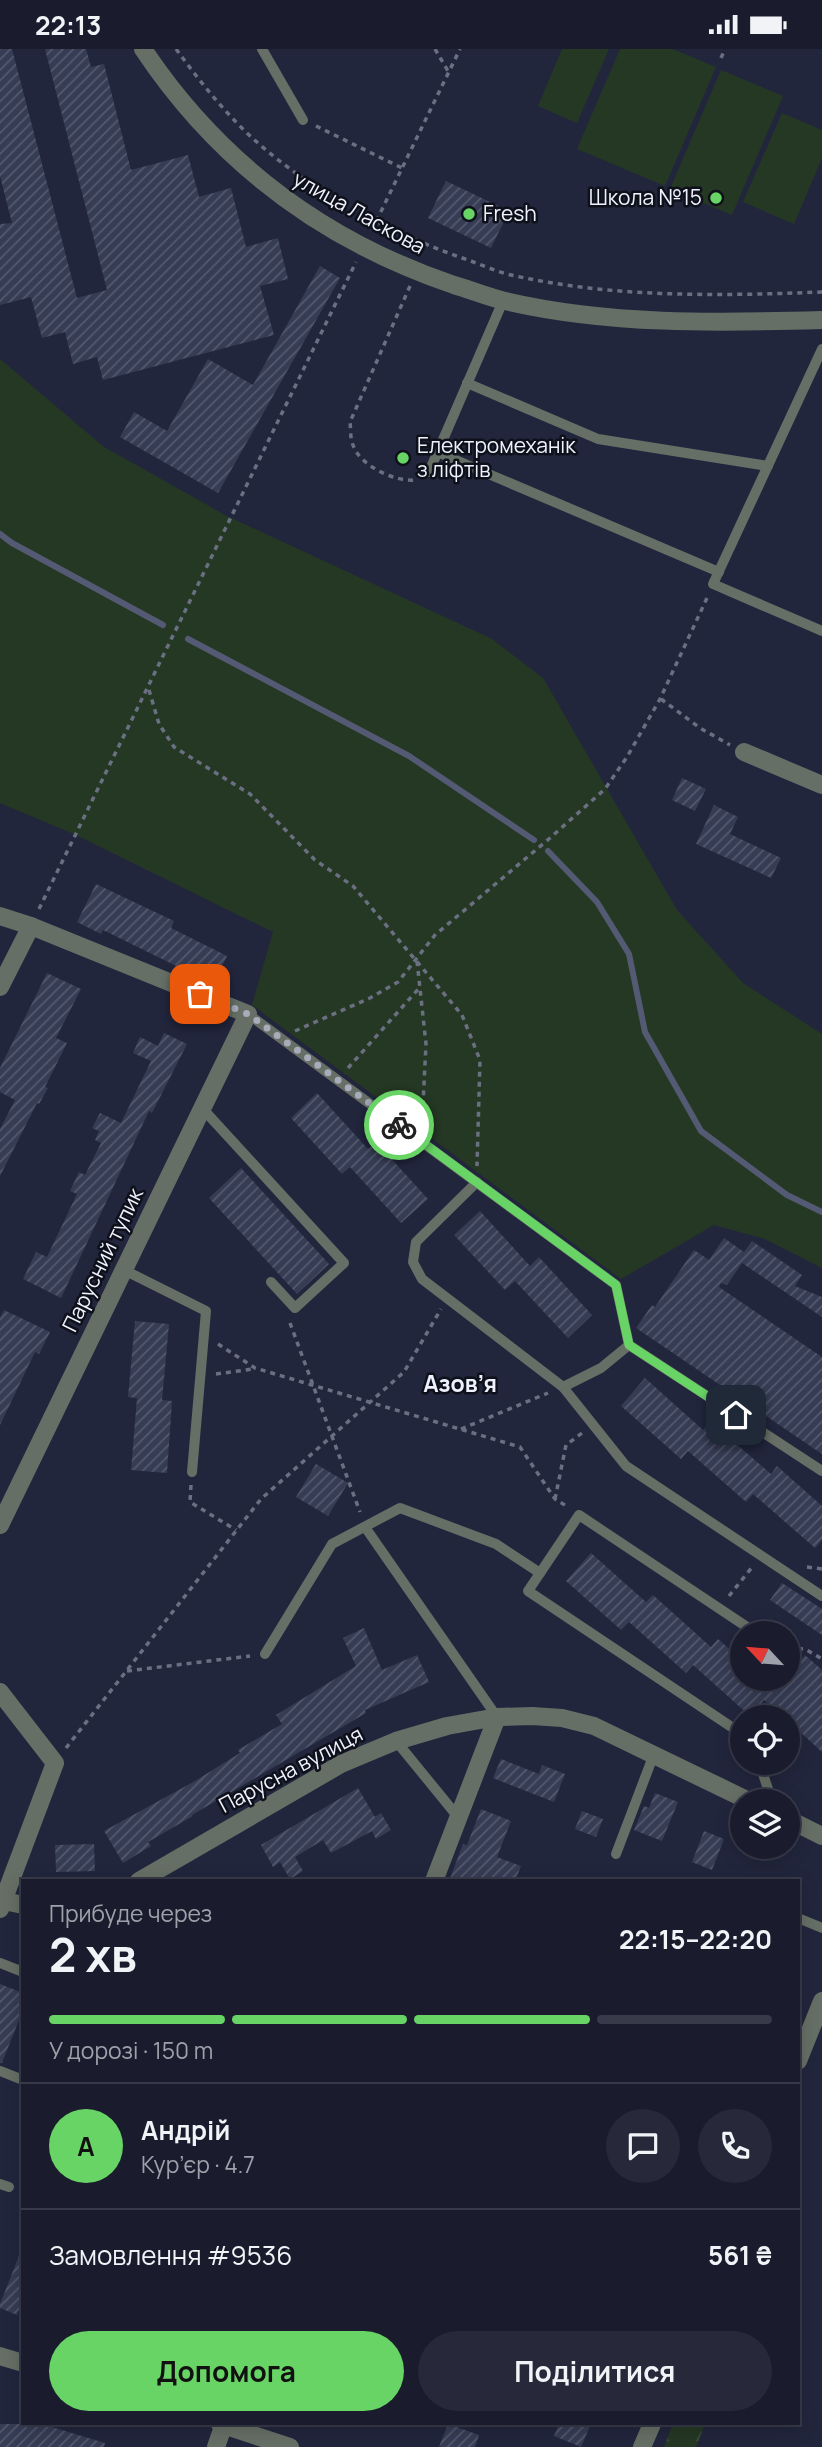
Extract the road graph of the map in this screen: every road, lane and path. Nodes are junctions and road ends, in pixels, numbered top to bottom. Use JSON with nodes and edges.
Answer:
{"nodes":[{"id":1,"x":143,"y":49,"type":"edge"},
{"id":2,"x":176,"y":49,"type":"edge"},
{"id":3,"x":262,"y":49,"type":"edge"},
{"id":4,"x":435,"y":49,"type":"edge"},
{"id":5,"x":460,"y":49,"type":"edge"},
{"id":6,"x":725,"y":49,"type":"edge"},
{"id":7,"x":721,"y":58,"type":"dead end"},
{"id":8,"x":449,"y":72,"type":"junction"},
{"id":9,"x":303,"y":120,"type":"joint"},
{"id":10,"x":402,"y":168,"type":"junction"},
{"id":11,"x":376,"y":221,"type":"junction"},
{"id":12,"x":364,"y":246,"type":"junction"},
{"id":13,"x":416,"y":272,"type":"junction"},
{"id":14,"x":822,"y":292,"type":"edge"},
{"id":15,"x":503,"y":301,"type":"junction"},
{"id":16,"x":822,"y":320,"type":"edge"},
{"id":17,"x":822,"y":349,"type":"edge"},
{"id":18,"x":467,"y":383,"type":"junction"},
{"id":19,"x":437,"y":452,"type":"junction"},
{"id":20,"x":768,"y":466,"type":"junction"},
{"id":21,"x":429,"y":472,"type":"joint"},
{"id":22,"x":719,"y":572,"type":"junction"},
{"id":23,"x":713,"y":584,"type":"junction"},
{"id":24,"x":822,"y":631,"type":"edge"},
{"id":25,"x":148,"y":688,"type":"junction"},
{"id":26,"x":660,"y":699,"type":"junction"},
{"id":27,"x":744,"y":752,"type":"joint"},
{"id":28,"x":822,"y":786,"type":"edge"},
{"id":29,"x":0,"y":916,"type":"edge"},
{"id":30,"x":31,"y":926,"type":"junction"},
{"id":31,"x":417,"y":959,"type":"junction"},
{"id":32,"x":421,"y":986,"type":"junction"},
{"id":33,"x":0,"y":987,"type":"edge"},
{"id":34,"x":248,"y":1014,"type":"junction"},
{"id":35,"x":280,"y":1037,"type":"junction"},
{"id":36,"x":338,"y":1080,"type":"junction"},
{"id":37,"x":202,"y":1108,"type":"junction"},
{"id":38,"x":420,"y":1141,"type":"junction"},
{"id":39,"x":477,"y":1182,"type":"junction"},
{"id":40,"x":124,"y":1270,"type":"junction"},
{"id":41,"x":271,"y":1282,"type":"dead end"},
{"id":42,"x":447,"y":1299,"type":"junction"},
{"id":43,"x":289,"y":1321,"type":"dead end"},
{"id":44,"x":204,"y":1336,"type":"junction"},
{"id":45,"x":629,"y":1345,"type":"junction"},
{"id":46,"x":256,"y":1368,"type":"junction"},
{"id":47,"x":201,"y":1377,"type":"junction"},
{"id":48,"x":314,"y":1386,"type":"junction"},
{"id":49,"x":563,"y":1387,"type":"junction"},
{"id":50,"x":370,"y":1402,"type":"junction"},
{"id":51,"x":460,"y":1429,"type":"junction"},
{"id":52,"x":332,"y":1436,"type":"junction"},
{"id":53,"x":575,"y":1438,"type":"dead end"},
{"id":54,"x":822,"y":1471,"type":"edge"},
{"id":55,"x":192,"y":1472,"type":"dead end"},
{"id":56,"x":190,"y":1502,"type":"dead end"},
{"id":57,"x":0,"y":1525,"type":"edge"},
{"id":58,"x":365,"y":1527,"type":"junction"},
{"id":59,"x":236,"y":1530,"type":"junction"},
{"id":60,"x":751,"y":1568,"type":"dead end"},
{"id":61,"x":540,"y":1573,"type":"junction"},
{"id":62,"x":733,"y":1590,"type":"dead end"},
{"id":63,"x":822,"y":1596,"type":"edge"},
{"id":64,"x":738,"y":1621,"type":"edge"},
{"id":65,"x":800,"y":1649,"type":"edge"},
{"id":66,"x":265,"y":1654,"type":"joint"},
{"id":67,"x":822,"y":1659,"type":"edge"},
{"id":68,"x":127,"y":1671,"type":"junction"},
{"id":69,"x":0,"y":1692,"type":"edge"},
{"id":70,"x":497,"y":1717,"type":"junction"},
{"id":71,"x":730,"y":1726,"type":"edge"},
{"id":72,"x":396,"y":1741,"type":"junction"},
{"id":73,"x":654,"y":1754,"type":"junction"},
{"id":74,"x":55,"y":1763,"type":"junction"},
{"id":75,"x":730,"y":1792,"type":"edge"},
{"id":76,"x":458,"y":1817,"type":"junction"},
{"id":77,"x":800,"y":1825,"type":"edge"},
{"id":78,"x":822,"y":1836,"type":"edge"},
{"id":79,"x":616,"y":1854,"type":"dead end"},
{"id":80,"x":142,"y":1879,"type":"edge"},
{"id":81,"x":434,"y":1879,"type":"edge"},
{"id":82,"x":1,"y":1903,"type":"edge"},
{"id":83,"x":21,"y":1905,"type":"edge"},
{"id":84,"x":800,"y":1919,"type":"edge"},
{"id":85,"x":822,"y":1928,"type":"edge"},
{"id":86,"x":0,"y":1963,"type":"edge"},
{"id":87,"x":21,"y":1971,"type":"edge"},
{"id":88,"x":822,"y":2001,"type":"edge"},
{"id":89,"x":803,"y":2032,"type":"edge"},
{"id":90,"x":800,"y":2049,"type":"edge"},
{"id":91,"x":0,"y":2071,"type":"edge"},
{"id":92,"x":21,"y":2079,"type":"edge"},
{"id":93,"x":0,"y":2356,"type":"edge"},
{"id":94,"x":21,"y":2362,"type":"edge"},
{"id":95,"x":222,"y":2425,"type":"edge"},
{"id":96,"x":225,"y":2425,"type":"edge"},
{"id":97,"x":652,"y":2425,"type":"edge"},
{"id":98,"x":216,"y":2447,"type":"edge"},
{"id":99,"x":289,"y":2447,"type":"edge"},
{"id":100,"x":642,"y":2447,"type":"edge"}],
"edges":[{"from":1,"to":12,"type":"street","name":"улица Ласкова"},
{"from":2,"to":11,"type":"path"},
{"from":3,"to":9,"type":"lane"},
{"from":4,"to":8,"type":"path"},
{"from":5,"to":8,"type":"path"},
{"from":6,"to":7,"type":"path"},
{"from":8,"to":10,"type":"path"},
{"from":9,"to":10,"type":"path"},
{"from":10,"to":11,"type":"path"},
{"from":11,"to":12,"type":"path"},
{"from":11,"to":14,"type":"path"},
{"from":12,"to":13,"type":"street","name":"улица Ласкова"},
{"from":12,"to":25,"type":"path"},
{"from":13,"to":15,"type":"street","name":"улица Ласкова"},
{"from":13,"to":21,"type":"path"},
{"from":15,"to":16,"type":"street","name":"улица Ласкова"},
{"from":15,"to":18,"type":"lane"},
{"from":17,"to":20,"type":"lane"},
{"from":18,"to":19,"type":"lane"},
{"from":18,"to":20,"type":"lane"},
{"from":19,"to":21,"type":"lane"},
{"from":19,"to":22,"type":"lane"},
{"from":20,"to":22,"type":"lane"},
{"from":22,"to":23,"type":"lane"},
{"from":23,"to":24,"type":"lane"},
{"from":23,"to":26,"type":"path"},
{"from":25,"to":30,"type":"path"},
{"from":25,"to":31,"type":"path"},
{"from":26,"to":27,"type":"path"},
{"from":26,"to":31,"type":"path"},
{"from":27,"to":28,"type":"street"},
{"from":29,"to":30,"type":"street"},
{"from":30,"to":33,"type":"street"},
{"from":30,"to":34,"type":"street"},
{"from":31,"to":32,"type":"path"},
{"from":31,"to":35,"type":"path"},
{"from":31,"to":39,"type":"path"},
{"from":32,"to":36,"type":"path"},
{"from":32,"to":38,"type":"path"},
{"from":34,"to":35,"type":"lane"},
{"from":34,"to":37,"type":"street","name":"Парусний тупик"},
{"from":35,"to":36,"type":"lane"},
{"from":36,"to":38,"type":"lane"},
{"from":37,"to":40,"type":"street","name":"Парусний тупик"},
{"from":37,"to":41,"type":"lane"},
{"from":38,"to":39,"type":"lane"},
{"from":39,"to":42,"type":"lane"},
{"from":39,"to":45,"type":"lane"},
{"from":40,"to":44,"type":"lane"},
{"from":40,"to":57,"type":"street","name":"Парусний тупик"},
{"from":42,"to":49,"type":"lane"},
{"from":42,"to":50,"type":"path"},
{"from":43,"to":48,"type":"path"},
{"from":44,"to":46,"type":"path"},
{"from":44,"to":47,"type":"lane"},
{"from":45,"to":49,"type":"lane"},
{"from":45,"to":54,"type":"lane"},
{"from":46,"to":47,"type":"path"},
{"from":46,"to":48,"type":"path"},
{"from":47,"to":55,"type":"lane"},
{"from":48,"to":50,"type":"path"},
{"from":48,"to":52,"type":"path"},
{"from":49,"to":51,"type":"path"},
{"from":49,"to":63,"type":"lane"},
{"from":50,"to":51,"type":"path"},
{"from":50,"to":52,"type":"path"},
{"from":51,"to":53,"type":"path"},
{"from":52,"to":58,"type":"path"},
{"from":52,"to":59,"type":"path"},
{"from":56,"to":59,"type":"path"},
{"from":58,"to":61,"type":"lane"},
{"from":58,"to":66,"type":"lane"},
{"from":58,"to":70,"type":"lane"},
{"from":59,"to":68,"type":"path"},
{"from":60,"to":62,"type":"path"},
{"from":61,"to":64,"type":"lane"},
{"from":61,"to":71,"type":"lane"},
{"from":65,"to":67,"type":"path"},
{"from":66,"to":68,"type":"path"},
{"from":68,"to":74,"type":"path"},
{"from":69,"to":74,"type":"street"},
{"from":70,"to":72,"type":"street","name":"Парусна вулиця"},
{"from":70,"to":73,"type":"street","name":"Парусна вулиця"},
{"from":70,"to":76,"type":"street"},
{"from":72,"to":76,"type":"lane"},
{"from":72,"to":80,"type":"street","name":"Парусна вулиця"},
{"from":73,"to":75,"type":"street","name":"Парусна вулиця"},
{"from":73,"to":79,"type":"lane"},
{"from":74,"to":82,"type":"street"},
{"from":76,"to":81,"type":"street"},
{"from":77,"to":78,"type":"street"},
{"from":82,"to":83,"type":"street"},
{"from":84,"to":85,"type":"lane"},
{"from":86,"to":87,"type":"lane"},
{"from":88,"to":89,"type":"street"},
{"from":89,"to":90,"type":"street"},
{"from":91,"to":92,"type":"lane"},
{"from":93,"to":94,"type":"street"},
{"from":95,"to":98,"type":"street"},
{"from":96,"to":99,"type":"street"},
{"from":97,"to":100,"type":"street"}]}
